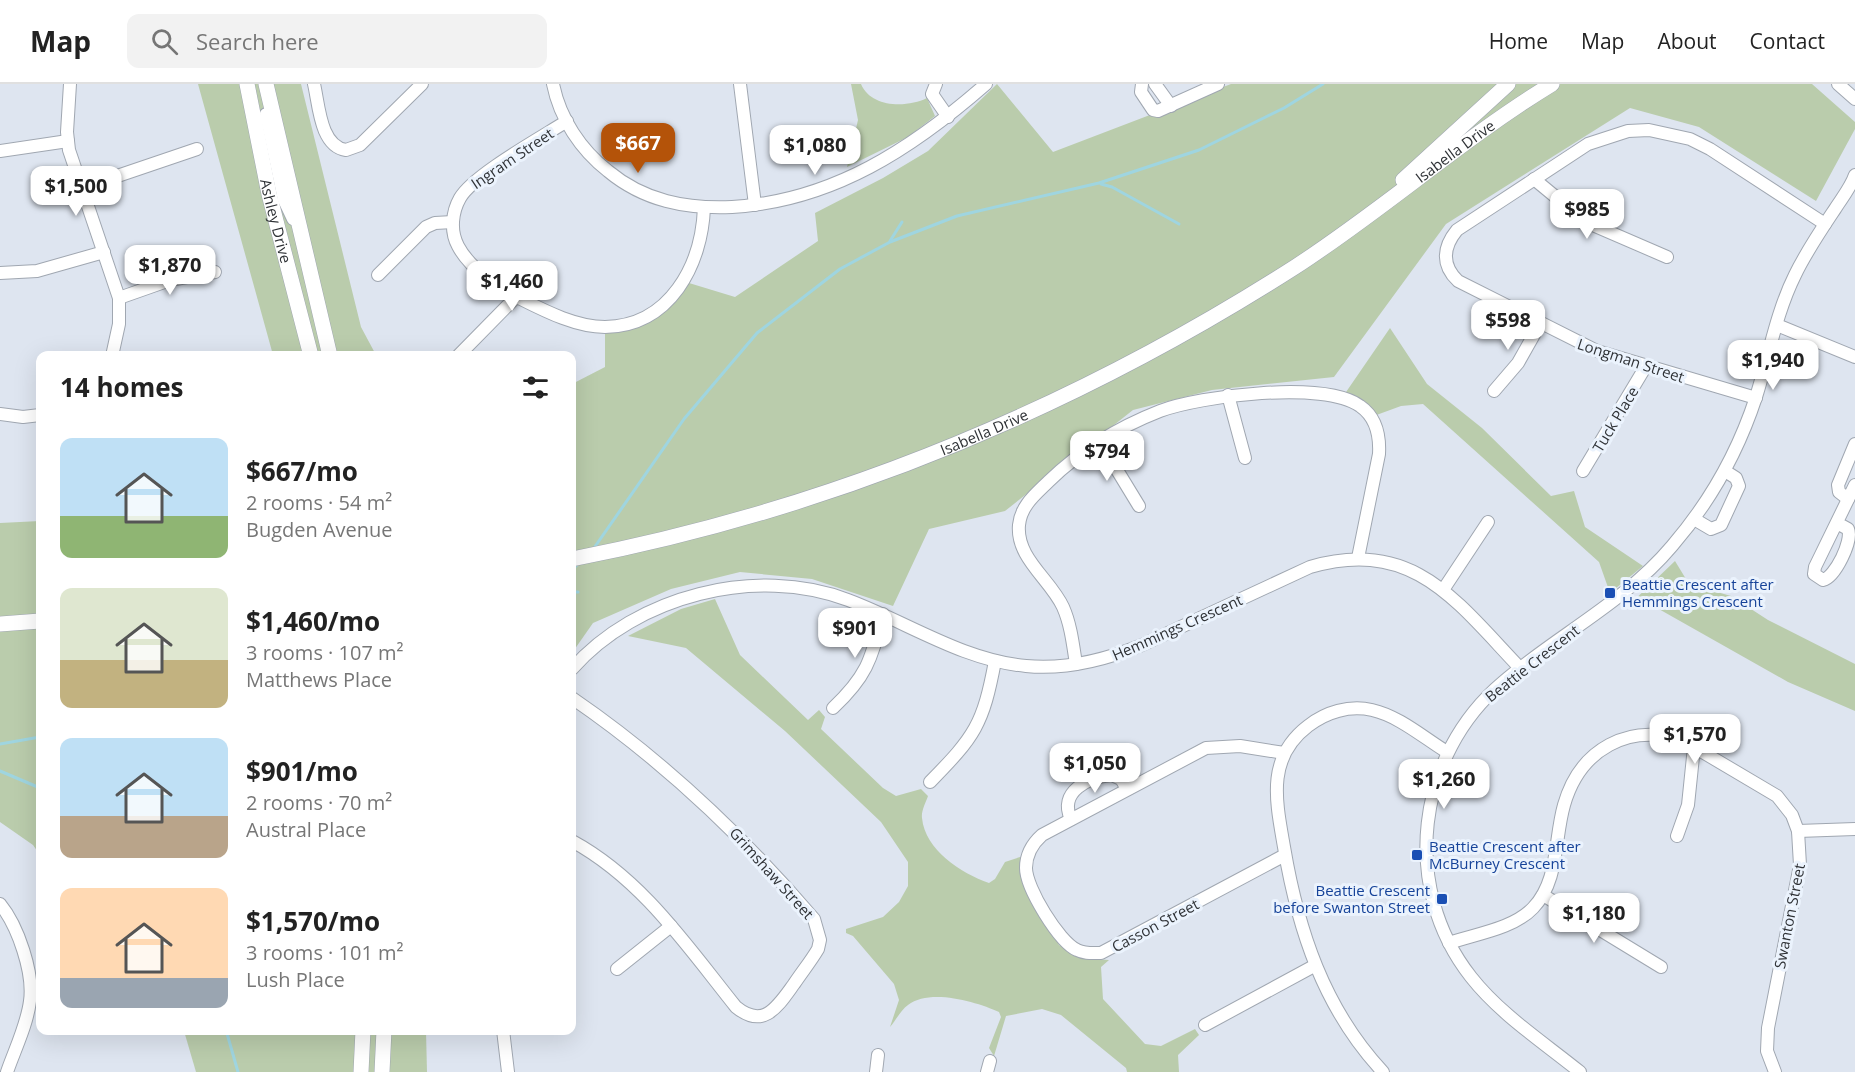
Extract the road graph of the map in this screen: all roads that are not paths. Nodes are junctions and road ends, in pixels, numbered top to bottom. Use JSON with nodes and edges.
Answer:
{"nodes":[{"id":1,"x":70,"y":84,"type":"edge"},
{"id":2,"x":247,"y":84,"type":"edge"},
{"id":3,"x":259,"y":84,"type":"edge"},
{"id":4,"x":267,"y":84,"type":"edge"},
{"id":5,"x":314,"y":84,"type":"edge"},
{"id":6,"x":422,"y":84,"type":"edge"},
{"id":7,"x":553,"y":84,"type":"edge"},
{"id":8,"x":740,"y":84,"type":"edge"},
{"id":9,"x":936,"y":84,"type":"edge"},
{"id":10,"x":986,"y":84,"type":"edge"},
{"id":11,"x":1142,"y":84,"type":"edge"},
{"id":12,"x":1155,"y":84,"type":"edge"},
{"id":13,"x":1218,"y":84,"type":"edge"},
{"id":14,"x":1508,"y":84,"type":"edge"},
{"id":15,"x":1552,"y":84,"type":"edge"},
{"id":16,"x":1838,"y":84,"type":"edge"},
{"id":17,"x":1855,"y":99,"type":"edge"},
{"id":18,"x":1171,"y":106,"type":"junction"},
{"id":19,"x":948,"y":117,"type":"junction"},
{"id":20,"x":567,"y":121,"type":"junction"},
{"id":21,"x":68,"y":141,"type":"junction"},
{"id":22,"x":197,"y":148,"type":"dead end"},
{"id":23,"x":0,"y":151,"type":"edge"},
{"id":24,"x":1534,"y":179,"type":"junction"},
{"id":25,"x":1854,"y":179,"type":"edge"},
{"id":26,"x":82,"y":188,"type":"junction"},
{"id":27,"x":755,"y":206,"type":"junction"},
{"id":28,"x":704,"y":207,"type":"junction"},
{"id":29,"x":1361,"y":219,"type":"junction"},
{"id":30,"x":453,"y":222,"type":"junction"},
{"id":31,"x":1825,"y":224,"type":"junction"},
{"id":32,"x":298,"y":230,"type":"junction"},
{"id":33,"x":104,"y":252,"type":"junction"},
{"id":34,"x":1667,"y":257,"type":"dead end"},
{"id":35,"x":215,"y":272,"type":"dead end"},
{"id":36,"x":0,"y":273,"type":"edge"},
{"id":37,"x":378,"y":274,"type":"dead end"},
{"id":38,"x":516,"y":297,"type":"junction"},
{"id":39,"x":119,"y":298,"type":"junction"},
{"id":40,"x":1540,"y":324,"type":"junction"},
{"id":41,"x":1776,"y":325,"type":"junction"},
{"id":42,"x":113,"y":351,"type":"edge"},
{"id":43,"x":310,"y":351,"type":"edge"},
{"id":44,"x":329,"y":351,"type":"edge"},
{"id":45,"x":463,"y":351,"type":"edge"},
{"id":46,"x":1855,"y":357,"type":"edge"},
{"id":47,"x":1646,"y":366,"type":"junction"},
{"id":48,"x":1494,"y":391,"type":"dead end"},
{"id":49,"x":1228,"y":395,"type":"junction"},
{"id":50,"x":1755,"y":398,"type":"junction"},
{"id":51,"x":0,"y":414,"type":"edge"},
{"id":52,"x":36,"y":415,"type":"edge"},
{"id":53,"x":1100,"y":442,"type":"junction"},
{"id":54,"x":1855,"y":444,"type":"edge"},
{"id":55,"x":1245,"y":458,"type":"dead end"},
{"id":56,"x":1583,"y":471,"type":"dead end"},
{"id":57,"x":1725,"y":471,"type":"junction"},
{"id":58,"x":1855,"y":485,"type":"edge"},
{"id":59,"x":1848,"y":499,"type":"junction"},
{"id":60,"x":1139,"y":506,"type":"dead end"},
{"id":61,"x":1695,"y":519,"type":"junction"},
{"id":62,"x":1488,"y":522,"type":"dead end"},
{"id":63,"x":1837,"y":523,"type":"dead end"},
{"id":64,"x":576,"y":558,"type":"edge"},
{"id":65,"x":1358,"y":558,"type":"junction"},
{"id":66,"x":1443,"y":590,"type":"junction"},
{"id":67,"x":883,"y":614,"type":"junction"},
{"id":68,"x":36,"y":621,"type":"edge"},
{"id":69,"x":0,"y":624,"type":"edge"},
{"id":70,"x":995,"y":661,"type":"junction"},
{"id":71,"x":1076,"y":664,"type":"junction"},
{"id":72,"x":576,"y":666,"type":"edge"},
{"id":73,"x":1520,"y":668,"type":"junction"},
{"id":74,"x":576,"y":701,"type":"edge"},
{"id":75,"x":833,"y":708,"type":"dead end"},
{"id":76,"x":1694,"y":747,"type":"junction"},
{"id":77,"x":1448,"y":752,"type":"junction"},
{"id":78,"x":1284,"y":753,"type":"junction"},
{"id":79,"x":930,"y":782,"type":"dead end"},
{"id":80,"x":1127,"y":789,"type":"junction"},
{"id":81,"x":1071,"y":819,"type":"junction"},
{"id":82,"x":1855,"y":829,"type":"edge"},
{"id":83,"x":1798,"y":831,"type":"junction"},
{"id":84,"x":1677,"y":836,"type":"dead end"},
{"id":85,"x":576,"y":844,"type":"edge"},
{"id":86,"x":1285,"y":855,"type":"junction"},
{"id":87,"x":1543,"y":895,"type":"junction"},
{"id":88,"x":0,"y":904,"type":"edge"},
{"id":89,"x":671,"y":926,"type":"junction"},
{"id":90,"x":1449,"y":943,"type":"junction"},
{"id":91,"x":1314,"y":966,"type":"junction"},
{"id":92,"x":1661,"y":967,"type":"dead end"},
{"id":93,"x":617,"y":969,"type":"dead end"},
{"id":94,"x":1205,"y":1025,"type":"dead end"},
{"id":95,"x":363,"y":1035,"type":"edge"},
{"id":96,"x":384,"y":1035,"type":"edge"},
{"id":97,"x":504,"y":1035,"type":"edge"},
{"id":98,"x":878,"y":1055,"type":"dead end"},
{"id":99,"x":384,"y":1069,"type":"edge"},
{"id":100,"x":1377,"y":1070,"type":"edge"},
{"id":101,"x":7,"y":1072,"type":"edge"},
{"id":102,"x":363,"y":1072,"type":"edge"},
{"id":103,"x":508,"y":1072,"type":"edge"},
{"id":104,"x":876,"y":1072,"type":"edge"},
{"id":105,"x":1580,"y":1072,"type":"edge"},
{"id":106,"x":1775,"y":1072,"type":"edge"}],
"edges":[{"from":1,"to":21,"type":"street"},
{"from":2,"to":43,"type":"main road","name":"Ashley Drive"},
{"from":3,"to":32,"type":"street"},
{"from":4,"to":32,"type":"main road","name":"Ashley Drive"},
{"from":5,"to":6,"type":"street"},
{"from":7,"to":20,"type":"street"},
{"from":8,"to":27,"type":"street"},
{"from":9,"to":19,"type":"street"},
{"from":10,"to":19,"type":"street"},
{"from":11,"to":18,"type":"street"},
{"from":12,"to":18,"type":"street"},
{"from":13,"to":18,"type":"street"},
{"from":14,"to":29,"type":"main road","name":"Isabella Drive"},
{"from":15,"to":29,"type":"main road","name":"Isabella Drive"},
{"from":16,"to":17,"type":"street"},
{"from":19,"to":27,"type":"street"},
{"from":20,"to":28,"type":"street"},
{"from":20,"to":30,"type":"street","name":"Ingram Street"},
{"from":21,"to":23,"type":"street"},
{"from":21,"to":26,"type":"street"},
{"from":22,"to":26,"type":"street"},
{"from":24,"to":31,"type":"street","name":"Longman Street"},
{"from":24,"to":34,"type":"street"},
{"from":24,"to":40,"type":"street","name":"Longman Street"},
{"from":25,"to":31,"type":"street","name":"Beattie Crescent"},
{"from":26,"to":33,"type":"street"},
{"from":27,"to":28,"type":"street"},
{"from":28,"to":38,"type":"street"},
{"from":29,"to":64,"type":"main road","name":"Isabella Drive"},
{"from":30,"to":37,"type":"street"},
{"from":30,"to":38,"type":"street"},
{"from":31,"to":41,"type":"street","name":"Beattie Crescent"},
{"from":32,"to":44,"type":"main road","name":"Ashley Drive"},
{"from":33,"to":36,"type":"street"},
{"from":33,"to":39,"type":"street"},
{"from":35,"to":39,"type":"street"},
{"from":38,"to":45,"type":"street"},
{"from":39,"to":42,"type":"street"},
{"from":40,"to":47,"type":"street","name":"Longman Street"},
{"from":40,"to":48,"type":"street"},
{"from":41,"to":46,"type":"street"},
{"from":41,"to":50,"type":"street","name":"Beattie Crescent"},
{"from":47,"to":50,"type":"street","name":"Longman Street"},
{"from":47,"to":56,"type":"street","name":"Tuck Place"},
{"from":49,"to":53,"type":"street"},
{"from":49,"to":55,"type":"street"},
{"from":49,"to":65,"type":"street"},
{"from":50,"to":57,"type":"street","name":"Beattie Crescent"},
{"from":51,"to":52,"type":"street"},
{"from":53,"to":60,"type":"street"},
{"from":53,"to":71,"type":"street"},
{"from":54,"to":59,"type":"street"},
{"from":57,"to":61,"type":"street","name":"Beattie Crescent"},
{"from":57,"to":61,"type":"street"},
{"from":58,"to":59,"type":"street"},
{"from":59,"to":63,"type":"street"},
{"from":61,"to":73,"type":"street","name":"Beattie Crescent"},
{"from":62,"to":66,"type":"street"},
{"from":65,"to":66,"type":"street","name":"Hemmings Crescent"},
{"from":65,"to":71,"type":"street","name":"Hemmings Crescent"},
{"from":66,"to":73,"type":"street","name":"Hemmings Crescent"},
{"from":67,"to":70,"type":"street","name":"Hemmings Crescent"},
{"from":67,"to":72,"type":"street","name":"Hemmings Crescent"},
{"from":67,"to":75,"type":"street"},
{"from":68,"to":69,"type":"main road"},
{"from":70,"to":71,"type":"street","name":"Hemmings Crescent"},
{"from":70,"to":79,"type":"street"},
{"from":73,"to":77,"type":"street","name":"Beattie Crescent"},
{"from":74,"to":89,"type":"street","name":"Grimshaw Street"},
{"from":76,"to":83,"type":"street","name":"Swanton Street"},
{"from":76,"to":84,"type":"street"},
{"from":76,"to":87,"type":"street","name":"Swanton Street"},
{"from":77,"to":78,"type":"street"},
{"from":77,"to":90,"type":"street","name":"Beattie Crescent"},
{"from":78,"to":80,"type":"street","name":"Casson Street"},
{"from":78,"to":86,"type":"street"},
{"from":80,"to":81,"type":"street","name":"Casson Street"},
{"from":80,"to":81,"type":"street"},
{"from":81,"to":86,"type":"street","name":"Casson Street"},
{"from":82,"to":83,"type":"street"},
{"from":83,"to":106,"type":"street","name":"Swanton Street"},
{"from":85,"to":89,"type":"street","name":"Grimshaw Street"},
{"from":86,"to":91,"type":"street"},
{"from":87,"to":90,"type":"street","name":"Swanton Street"},
{"from":87,"to":92,"type":"street"},
{"from":88,"to":101,"type":"street"},
{"from":89,"to":93,"type":"street"},
{"from":90,"to":105,"type":"street","name":"Beattie Crescent"},
{"from":91,"to":94,"type":"street"},
{"from":91,"to":100,"type":"street"},
{"from":95,"to":102,"type":"main road"},
{"from":96,"to":99,"type":"main road"},
{"from":97,"to":103,"type":"street"},
{"from":98,"to":104,"type":"street"}]}
